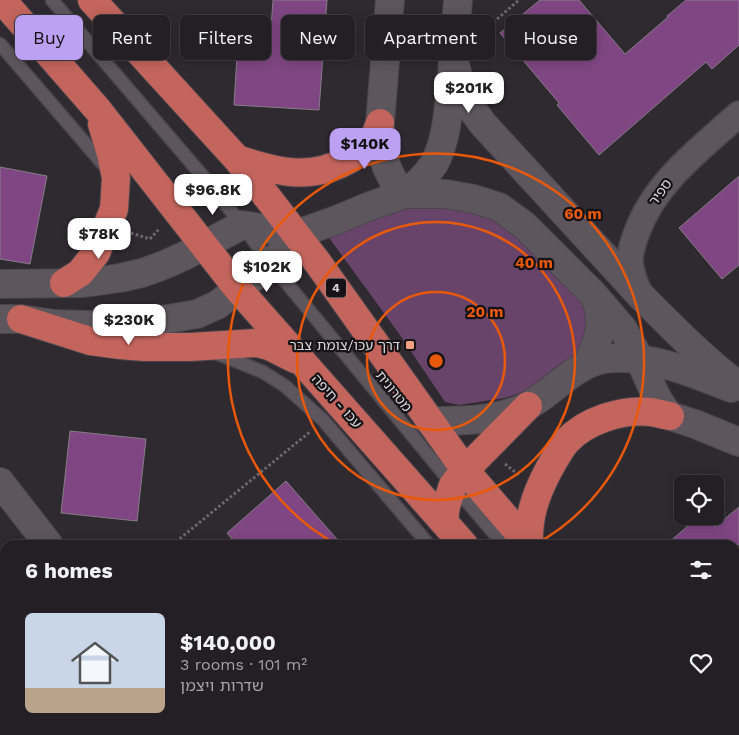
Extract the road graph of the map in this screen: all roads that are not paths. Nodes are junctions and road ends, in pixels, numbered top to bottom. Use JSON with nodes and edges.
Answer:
{"nodes":[{"id":1,"x":2,"y":0,"type":"edge"},
{"id":2,"x":52,"y":0,"type":"edge"},
{"id":3,"x":92,"y":0,"type":"edge"},
{"id":4,"x":390,"y":0,"type":"edge"},
{"id":5,"x":458,"y":0,"type":"edge"},
{"id":6,"x":457,"y":15,"type":"edge"},
{"id":7,"x":0,"y":44,"type":"edge"},
{"id":8,"x":453,"y":60,"type":"edge"},
{"id":9,"x":454,"y":60,"type":"edge"},
{"id":10,"x":98,"y":110,"type":"junction"},
{"id":11,"x":739,"y":114,"type":"edge"},
{"id":12,"x":380,"y":123,"type":"junction"},
{"id":13,"x":237,"y":159,"type":"junction"},
{"id":14,"x":116,"y":178,"type":"junction"},
{"id":15,"x":405,"y":194,"type":"junction"},
{"id":16,"x":242,"y":225,"type":"junction"},
{"id":17,"x":297,"y":234,"type":"junction"},
{"id":18,"x":203,"y":245,"type":"junction"},
{"id":19,"x":270,"y":264,"type":"junction"},
{"id":20,"x":64,"y":283,"type":"junction"},
{"id":21,"x":0,"y":284,"type":"edge"},
{"id":22,"x":238,"y":289,"type":"junction"},
{"id":23,"x":593,"y":294,"type":"junction"},
{"id":24,"x":640,"y":295,"type":"junction"},
{"id":25,"x":11,"y":319,"type":"edge"},
{"id":26,"x":190,"y":347,"type":"junction"},
{"id":27,"x":640,"y":360,"type":"junction"},
{"id":28,"x":304,"y":363,"type":"junction"},
{"id":29,"x":587,"y":364,"type":"junction"},
{"id":30,"x":739,"y":386,"type":"edge"},
{"id":31,"x":739,"y":391,"type":"edge"},
{"id":32,"x":528,"y":406,"type":"junction"},
{"id":33,"x":670,"y":416,"type":"junction"},
{"id":34,"x":429,"y":421,"type":"junction"},
{"id":35,"x":739,"y":442,"type":"edge"},
{"id":36,"x":459,"y":478,"type":"junction"},
{"id":37,"x":0,"y":482,"type":"edge"},
{"id":38,"x":444,"y":521,"type":"junction"},
{"id":39,"x":45,"y":540,"type":"edge"},
{"id":40,"x":426,"y":540,"type":"edge"},
{"id":41,"x":460,"y":540,"type":"edge"},
{"id":42,"x":501,"y":540,"type":"edge"},
{"id":43,"x":524,"y":540,"type":"edge"},
{"id":44,"x":529,"y":540,"type":"edge"}],
"edges":[{"from":1,"to":10,"type":"highway","name":"עכו - חיפה"},
{"from":2,"to":16,"type":"lane","name":"מטרונית"},
{"from":3,"to":13,"type":"highway","number":"4"},
{"from":4,"to":12,"type":"main road"},
{"from":5,"to":6,"type":"main road"},
{"from":7,"to":14,"type":"lane"},
{"from":8,"to":15,"type":"main road"},
{"from":9,"to":24,"type":"main road"},
{"from":10,"to":14,"type":"highway"},
{"from":10,"to":18,"type":"highway","name":"עכו - חיפה"},
{"from":11,"to":24,"type":"street","name":"ספיר"},
{"from":12,"to":13,"type":"highway"},
{"from":12,"to":15,"type":"main road"},
{"from":13,"to":17,"type":"highway","number":"4"},
{"from":14,"to":20,"type":"highway"},
{"from":15,"to":17,"type":"main road"},
{"from":15,"to":23,"type":"main road"},
{"from":16,"to":17,"type":"main road"},
{"from":16,"to":18,"type":"main road"},
{"from":16,"to":19,"type":"lane","name":"מטרונית"},
{"from":17,"to":19,"type":"main road"},
{"from":17,"to":34,"type":"highway","number":"4"},
{"from":18,"to":20,"type":"main road"},
{"from":18,"to":22,"type":"highway","name":"עכו - חיפה"},
{"from":19,"to":22,"type":"main road"},
{"from":19,"to":36,"type":"lane","name":"מטרונית"},
{"from":20,"to":21,"type":"main road"},
{"from":22,"to":25,"type":"main road"},
{"from":22,"to":28,"type":"highway","name":"עכו - חיפה"},
{"from":23,"to":27,"type":"main road"},
{"from":23,"to":29,"type":"main road"},
{"from":24,"to":30,"type":"main road"},
{"from":25,"to":26,"type":"highway"},
{"from":26,"to":28,"type":"highway"},
{"from":26,"to":40,"type":"lane"},
{"from":27,"to":29,"type":"main road"},
{"from":27,"to":31,"type":"main road"},
{"from":27,"to":33,"type":"main road"},
{"from":28,"to":38,"type":"highway","name":"עכו - חיפה"},
{"from":29,"to":32,"type":"main road"},
{"from":32,"to":34,"type":"main road"},
{"from":32,"to":36,"type":"highway"},
{"from":33,"to":35,"type":"main road"},
{"from":33,"to":44,"type":"highway"},
{"from":34,"to":36,"type":"highway","number":"4"},
{"from":36,"to":38,"type":"highway"},
{"from":36,"to":42,"type":"lane","name":"מטרונית"},
{"from":36,"to":43,"type":"highway","number":"4"},
{"from":37,"to":39,"type":"main road"},
{"from":38,"to":41,"type":"highway","name":"עכו - חיפה"}]}
